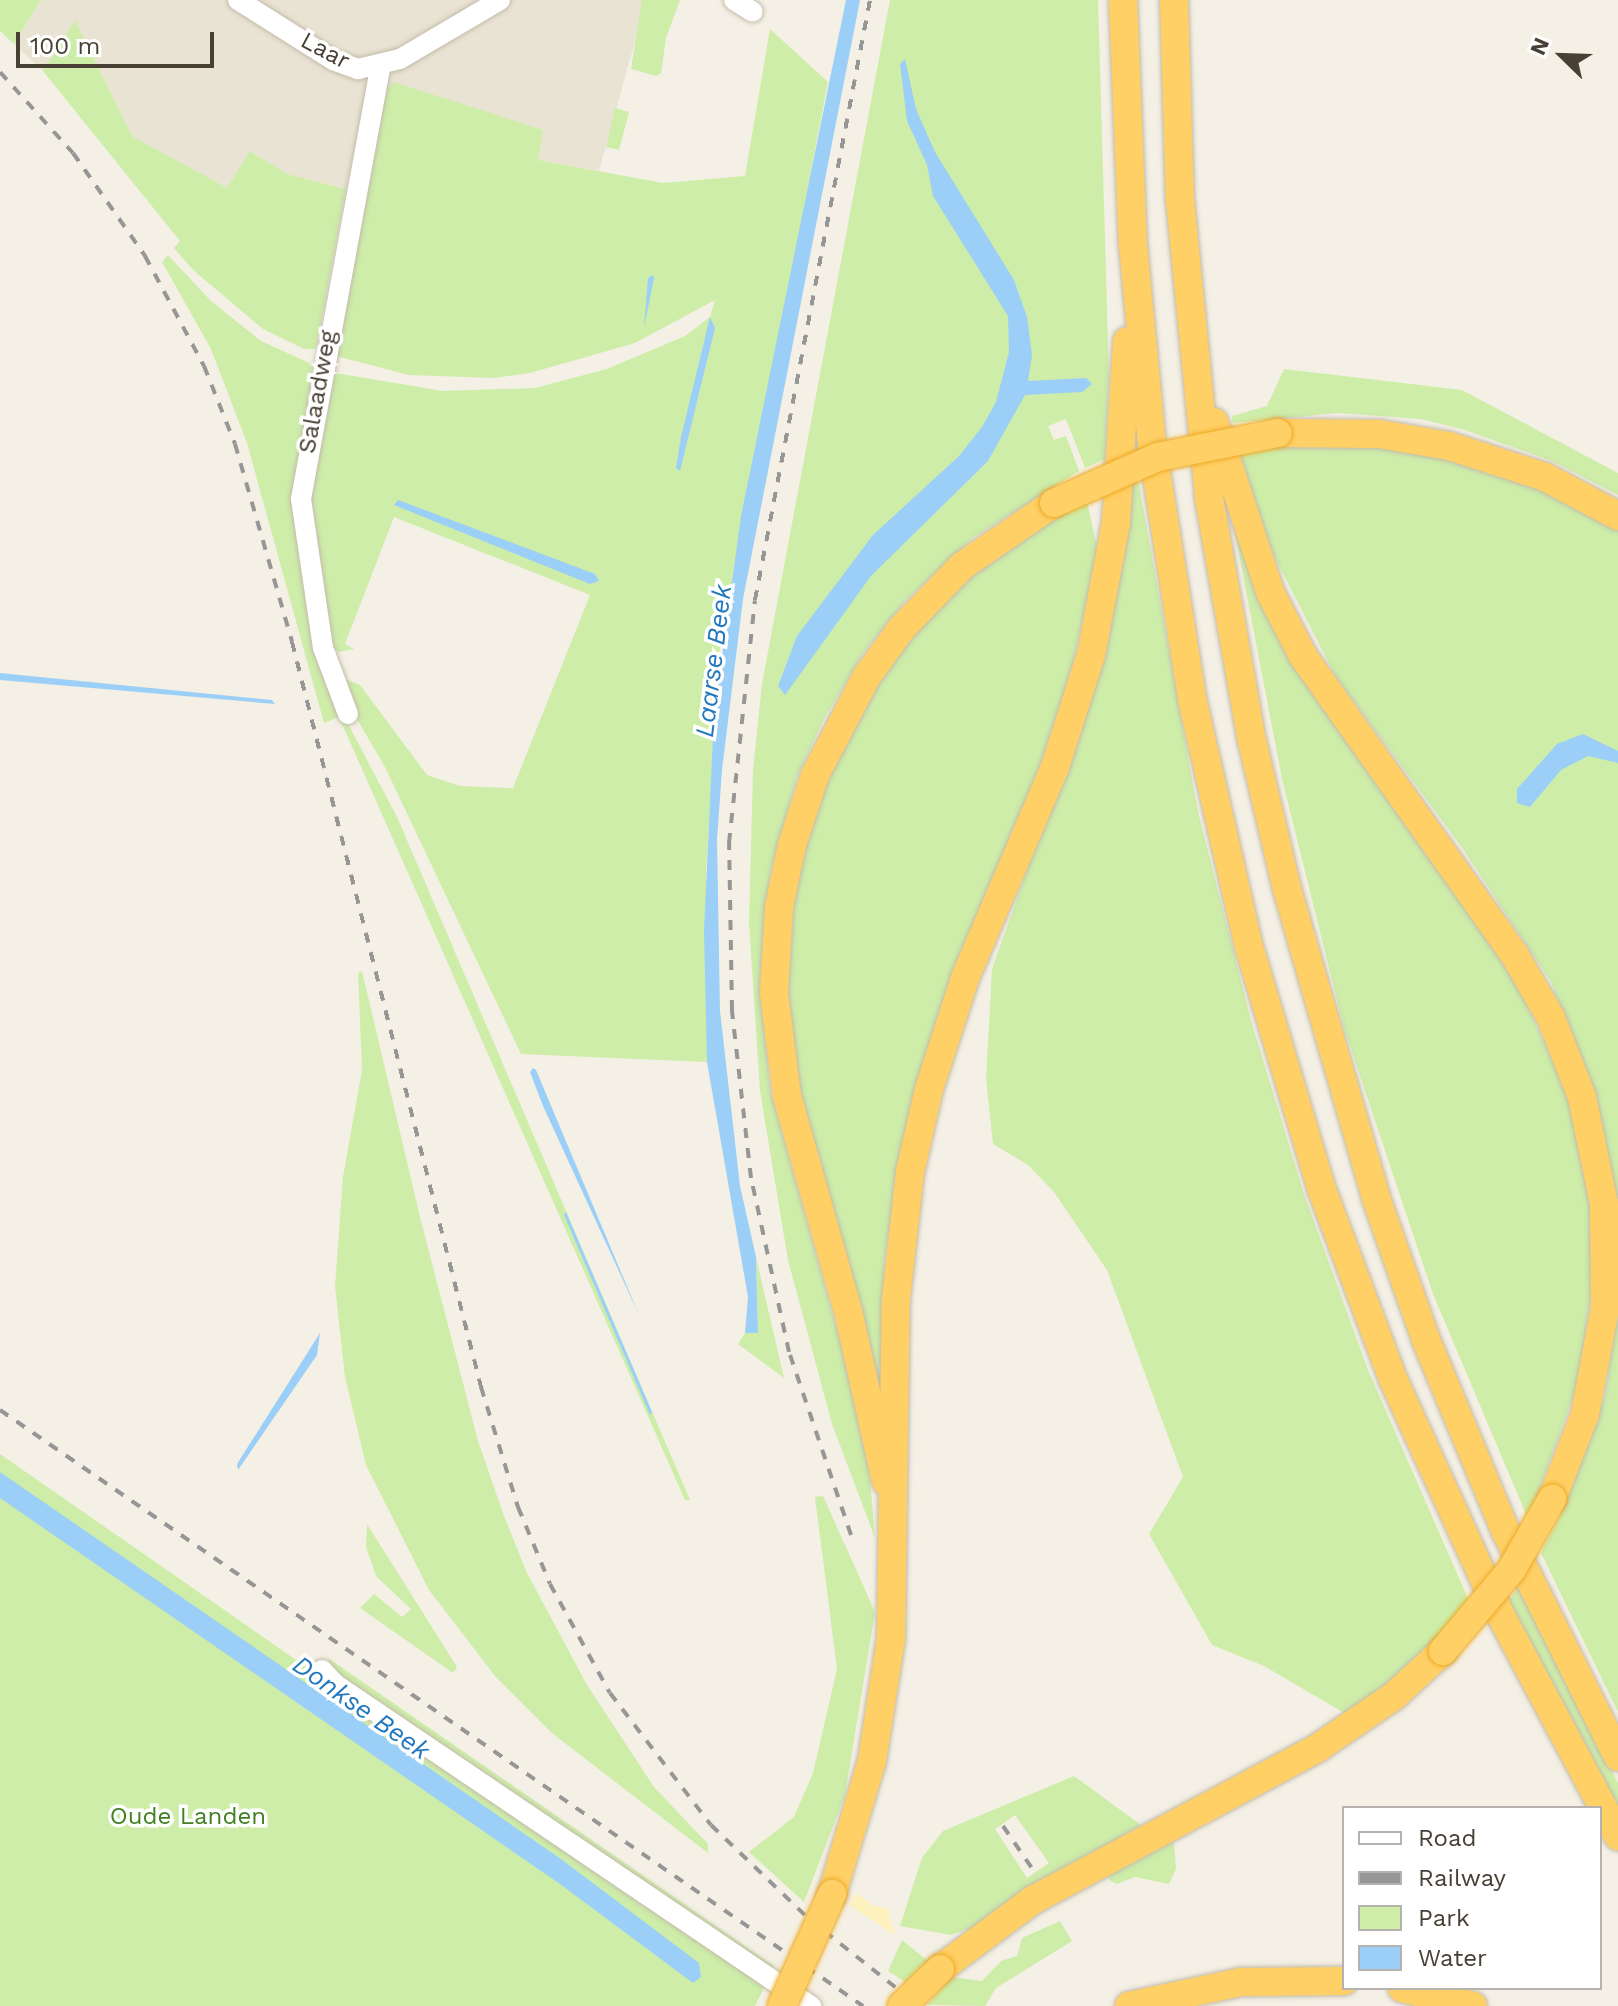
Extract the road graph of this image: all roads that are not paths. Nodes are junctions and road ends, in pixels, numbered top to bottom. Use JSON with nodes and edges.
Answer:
{"nodes":[{"id":1,"x":238,"y":0,"type":"edge"},
{"id":2,"x":500,"y":0,"type":"edge"},
{"id":3,"x":734,"y":0,"type":"edge"},
{"id":4,"x":1123,"y":0,"type":"edge"},
{"id":5,"x":1174,"y":0,"type":"edge"},
{"id":6,"x":753,"y":12,"type":"dead end"},
{"id":7,"x":380,"y":68,"type":"junction"},
{"id":8,"x":1133,"y":245,"type":"junction"},
{"id":9,"x":1193,"y":353,"type":"junction"},
{"id":10,"x":1618,"y":516,"type":"edge"},
{"id":11,"x":348,"y":714,"type":"dead end"},
{"id":12,"x":892,"y":1508,"type":"junction"},
{"id":13,"x":322,"y":1670,"type":"dead end"},
{"id":14,"x":1618,"y":1757,"type":"edge"},
{"id":15,"x":1618,"y":1836,"type":"edge"},
{"id":16,"x":1342,"y":1981,"type":"edge"},
{"id":17,"x":1410,"y":1990,"type":"edge"},
{"id":18,"x":782,"y":2006,"type":"edge"},
{"id":19,"x":811,"y":2006,"type":"edge"},
{"id":20,"x":902,"y":2006,"type":"edge"},
{"id":21,"x":1129,"y":2006,"type":"edge"},
{"id":22,"x":1473,"y":2006,"type":"edge"}],
"edges":[{"from":1,"to":7,"type":"street","name":"Laar"},
{"from":2,"to":7,"type":"street","name":"Laar"},
{"from":3,"to":6,"type":"street"},
{"from":4,"to":8,"type":"highway"},
{"from":5,"to":9,"type":"highway"},
{"from":7,"to":11,"type":"street","name":"Salaadweg"},
{"from":8,"to":12,"type":"highway"},
{"from":8,"to":15,"type":"highway"},
{"from":9,"to":14,"type":"highway"},
{"from":9,"to":20,"type":"highway","bridge":true},
{"from":10,"to":12,"type":"highway","bridge":true},
{"from":12,"to":18,"type":"highway","bridge":true},
{"from":13,"to":19,"type":"street"},
{"from":16,"to":21,"type":"highway"},
{"from":17,"to":22,"type":"highway"}]}
